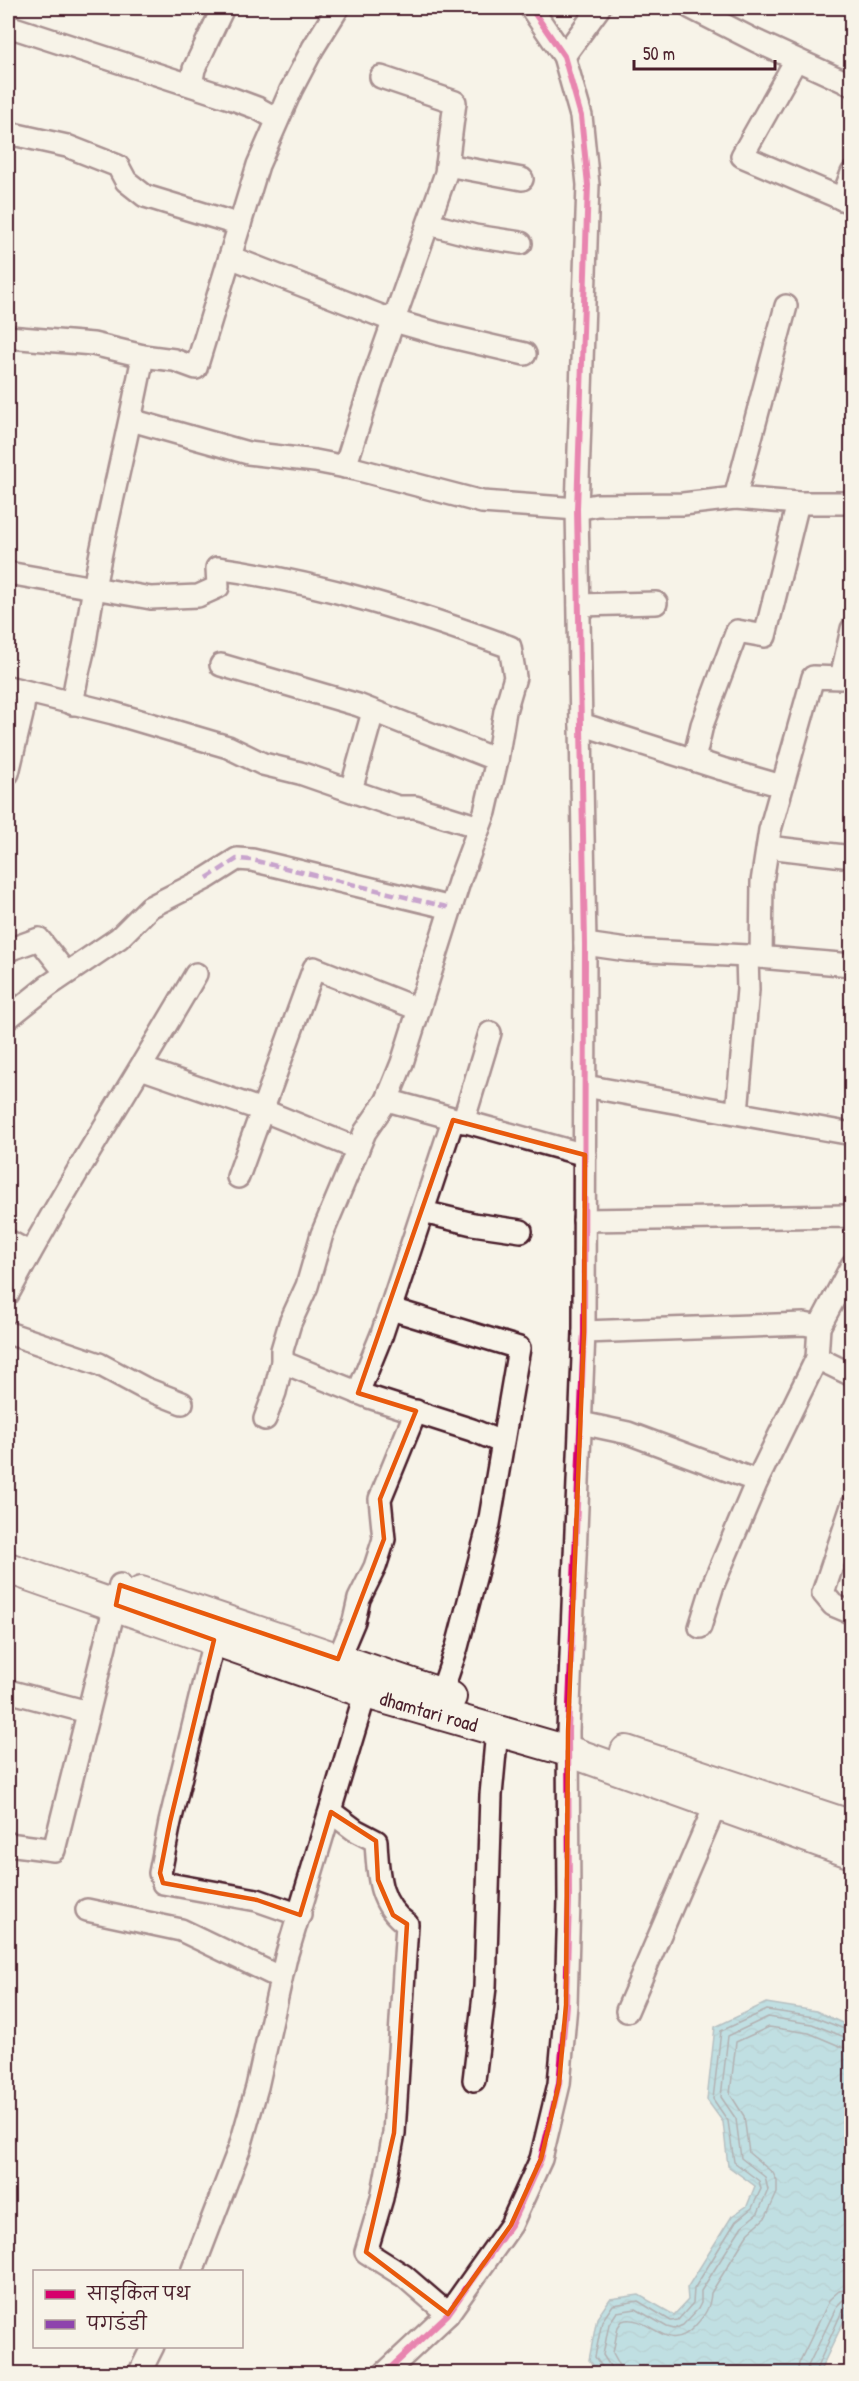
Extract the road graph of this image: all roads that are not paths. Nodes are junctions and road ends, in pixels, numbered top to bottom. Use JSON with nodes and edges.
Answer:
{"nodes":[{"id":1,"x":224,"y":8,"type":"edge"},
{"id":2,"x":338,"y":8,"type":"edge"},
{"id":3,"x":531,"y":8,"type":"edge"},
{"id":4,"x":599,"y":8,"type":"edge"},
{"id":5,"x":692,"y":8,"type":"edge"},
{"id":6,"x":8,"y":26,"type":"edge"},
{"id":7,"x":564,"y":56,"type":"junction"},
{"id":8,"x":796,"y":60,"type":"junction"},
{"id":9,"x":381,"y":77,"type":"dead end"},
{"id":10,"x":191,"y":85,"type":"junction"},
{"id":11,"x":852,"y":85,"type":"edge"},
{"id":12,"x":277,"y":119,"type":"junction"},
{"id":13,"x":8,"y":133,"type":"edge"},
{"id":14,"x":447,"y":165,"type":"junction"},
{"id":15,"x":852,"y":173,"type":"edge"},
{"id":16,"x":522,"y":179,"type":"dead end"},
{"id":17,"x":847,"y":201,"type":"edge"},
{"id":18,"x":429,"y":224,"type":"junction"},
{"id":19,"x":240,"y":225,"type":"junction"},
{"id":20,"x":521,"y":243,"type":"dead end"},
{"id":21,"x":230,"y":257,"type":"junction"},
{"id":22,"x":786,"y":306,"type":"dead end"},
{"id":23,"x":394,"y":321,"type":"junction"},
{"id":24,"x":8,"y":337,"type":"edge"},
{"id":25,"x":525,"y":354,"type":"dead end"},
{"id":26,"x":143,"y":356,"type":"junction"},
{"id":27,"x":131,"y":420,"type":"junction"},
{"id":28,"x":345,"y":467,"type":"junction"},
{"id":29,"x":735,"y":498,"type":"junction"},
{"id":30,"x":798,"y":503,"type":"junction"},
{"id":31,"x":852,"y":503,"type":"edge"},
{"id":32,"x":577,"y":509,"type":"junction"},
{"id":33,"x":8,"y":573,"type":"edge"},
{"id":34,"x":93,"y":588,"type":"junction"},
{"id":35,"x":656,"y":603,"type":"dead end"},
{"id":36,"x":579,"y":605,"type":"junction"},
{"id":37,"x":852,"y":628,"type":"edge"},
{"id":38,"x":221,"y":665,"type":"dead end"},
{"id":39,"x":16,"y":689,"type":"edge"},
{"id":40,"x":73,"y":704,"type":"junction"},
{"id":41,"x":373,"y":712,"type":"junction"},
{"id":42,"x":581,"y":724,"type":"junction"},
{"id":43,"x":497,"y":760,"type":"junction"},
{"id":44,"x":694,"y":760,"type":"junction"},
{"id":45,"x":8,"y":773,"type":"edge"},
{"id":46,"x":782,"y":786,"type":"junction"},
{"id":47,"x":351,"y":790,"type":"junction"},
{"id":48,"x":479,"y":827,"type":"junction"},
{"id":49,"x":768,"y":847,"type":"junction"},
{"id":50,"x":851,"y":857,"type":"edge"},
{"id":51,"x":451,"y":908,"type":"junction"},
{"id":52,"x":585,"y":944,"type":"junction"},
{"id":53,"x":8,"y":950,"type":"edge"},
{"id":54,"x":754,"y":956,"type":"junction"},
{"id":55,"x":852,"y":965,"type":"edge"},
{"id":56,"x":66,"y":973,"type":"junction"},
{"id":57,"x":196,"y":974,"type":"dead end"},
{"id":58,"x":418,"y":1009,"type":"junction"},
{"id":59,"x":8,"y":1018,"type":"edge"},
{"id":60,"x":490,"y":1033,"type":"dead end"},
{"id":61,"x":141,"y":1068,"type":"junction"},
{"id":62,"x":585,"y":1086,"type":"junction"},
{"id":63,"x":387,"y":1100,"type":"junction"},
{"id":64,"x":262,"y":1110,"type":"junction"},
{"id":65,"x":737,"y":1112,"type":"junction"},
{"id":66,"x":458,"y":1121,"type":"junction"},
{"id":67,"x":852,"y":1134,"type":"edge"},
{"id":68,"x":358,"y":1149,"type":"junction"},
{"id":69,"x":585,"y":1155,"type":"junction"},
{"id":70,"x":238,"y":1177,"type":"dead end"},
{"id":71,"x":423,"y":1212,"type":"junction"},
{"id":72,"x":852,"y":1219,"type":"edge"},
{"id":73,"x":584,"y":1220,"type":"junction"},
{"id":74,"x":520,"y":1231,"type":"dead end"},
{"id":75,"x":8,"y":1241,"type":"edge"},
{"id":76,"x":30,"y":1253,"type":"junction"},
{"id":77,"x":852,"y":1265,"type":"edge"},
{"id":78,"x":8,"y":1294,"type":"edge"},
{"id":79,"x":391,"y":1309,"type":"junction"},
{"id":80,"x":819,"y":1327,"type":"junction"},
{"id":81,"x":584,"y":1332,"type":"junction"},
{"id":82,"x":8,"y":1333,"type":"edge"},
{"id":83,"x":817,"y":1358,"type":"junction"},
{"id":84,"x":282,"y":1362,"type":"junction"},
{"id":85,"x":852,"y":1375,"type":"edge"},
{"id":86,"x":358,"y":1393,"type":"junction"},
{"id":87,"x":182,"y":1403,"type":"dead end"},
{"id":88,"x":416,"y":1411,"type":"junction"},
{"id":89,"x":265,"y":1419,"type":"dead end"},
{"id":90,"x":581,"y":1423,"type":"junction"},
{"id":91,"x":501,"y":1442,"type":"junction"},
{"id":92,"x":757,"y":1481,"type":"junction"},
{"id":93,"x":851,"y":1508,"type":"edge"},
{"id":94,"x":8,"y":1547,"type":"edge"},
{"id":95,"x":8,"y":1568,"type":"edge"},
{"id":96,"x":118,"y":1595,"type":"junction"},
{"id":97,"x":852,"y":1613,"type":"edge"},
{"id":98,"x":700,"y":1628,"type":"dead end"},
{"id":99,"x":217,"y":1630,"type":"junction"},
{"id":100,"x":338,"y":1659,"type":"junction"},
{"id":101,"x":368,"y":1681,"type":"junction"},
{"id":102,"x":8,"y":1691,"type":"edge"},
{"id":103,"x":441,"y":1694,"type":"junction"},
{"id":104,"x":88,"y":1712,"type":"junction"},
{"id":105,"x":497,"y":1731,"type":"junction"},
{"id":106,"x":568,"y":1741,"type":"junction"},
{"id":107,"x":716,"y":1804,"type":"junction"},
{"id":108,"x":331,"y":1812,"type":"junction"},
{"id":109,"x":852,"y":1826,"type":"edge"},
{"id":110,"x":8,"y":1844,"type":"edge"},
{"id":111,"x":852,"y":1853,"type":"edge"},
{"id":112,"x":87,"y":1910,"type":"dead end"},
{"id":113,"x":300,"y":1915,"type":"junction"},
{"id":114,"x":281,"y":1978,"type":"junction"},
{"id":115,"x":627,"y":2011,"type":"dead end"},
{"id":116,"x":474,"y":2080,"type":"dead end"},
{"id":117,"x":192,"y":2270,"type":"edge"},
{"id":118,"x":448,"y":2314,"type":"junction"},
{"id":119,"x":152,"y":2348,"type":"edge"},
{"id":120,"x":139,"y":2373,"type":"edge"},
{"id":121,"x":384,"y":2373,"type":"edge"}],
"edges":[{"from":1,"to":10,"type":"street"},
{"from":2,"to":12,"type":"street"},
{"from":3,"to":7,"type":"street"},
{"from":4,"to":7,"type":"street"},
{"from":5,"to":8,"type":"street"},
{"from":6,"to":10,"type":"street"},
{"from":7,"to":32,"type":"street"},
{"from":8,"to":11,"type":"street"},
{"from":8,"to":17,"type":"street"},
{"from":9,"to":14,"type":"street"},
{"from":10,"to":12,"type":"street"},
{"from":12,"to":19,"type":"street"},
{"from":13,"to":19,"type":"street"},
{"from":14,"to":16,"type":"street"},
{"from":14,"to":18,"type":"street"},
{"from":15,"to":17,"type":"street"},
{"from":18,"to":20,"type":"street"},
{"from":18,"to":23,"type":"street"},
{"from":19,"to":21,"type":"street"},
{"from":21,"to":23,"type":"street"},
{"from":21,"to":26,"type":"street"},
{"from":22,"to":29,"type":"street"},
{"from":23,"to":25,"type":"street"},
{"from":23,"to":28,"type":"street"},
{"from":24,"to":26,"type":"street"},
{"from":26,"to":27,"type":"street"},
{"from":27,"to":28,"type":"street"},
{"from":27,"to":34,"type":"street"},
{"from":28,"to":32,"type":"street"},
{"from":29,"to":30,"type":"street"},
{"from":29,"to":32,"type":"street"},
{"from":30,"to":31,"type":"street"},
{"from":30,"to":44,"type":"street"},
{"from":32,"to":36,"type":"street"},
{"from":33,"to":34,"type":"street"},
{"from":34,"to":40,"type":"street"},
{"from":34,"to":43,"type":"street"},
{"from":35,"to":36,"type":"street"},
{"from":36,"to":42,"type":"street"},
{"from":37,"to":46,"type":"street"},
{"from":38,"to":41,"type":"street"},
{"from":39,"to":40,"type":"street"},
{"from":39,"to":45,"type":"street"},
{"from":40,"to":47,"type":"street"},
{"from":41,"to":43,"type":"street"},
{"from":41,"to":47,"type":"street"},
{"from":42,"to":44,"type":"street"},
{"from":42,"to":52,"type":"street"},
{"from":43,"to":48,"type":"street"},
{"from":44,"to":46,"type":"street"},
{"from":46,"to":49,"type":"street"},
{"from":47,"to":48,"type":"street"},
{"from":48,"to":51,"type":"street"},
{"from":49,"to":50,"type":"street"},
{"from":49,"to":54,"type":"street"},
{"from":51,"to":56,"type":"street"},
{"from":51,"to":58,"type":"street"},
{"from":52,"to":54,"type":"street"},
{"from":52,"to":62,"type":"street"},
{"from":53,"to":56,"type":"street"},
{"from":54,"to":55,"type":"street"},
{"from":54,"to":65,"type":"street"},
{"from":56,"to":59,"type":"street"},
{"from":57,"to":61,"type":"street"},
{"from":58,"to":63,"type":"street"},
{"from":58,"to":64,"type":"street"},
{"from":60,"to":66,"type":"street"},
{"from":61,"to":64,"type":"street"},
{"from":61,"to":76,"type":"street"},
{"from":62,"to":65,"type":"street"},
{"from":62,"to":69,"type":"street"},
{"from":63,"to":66,"type":"street"},
{"from":63,"to":68,"type":"street"},
{"from":64,"to":68,"type":"street"},
{"from":64,"to":70,"type":"street"},
{"from":65,"to":67,"type":"street"},
{"from":66,"to":69,"type":"street"},
{"from":66,"to":71,"type":"street"},
{"from":68,"to":84,"type":"street"},
{"from":69,"to":73,"type":"street"},
{"from":71,"to":74,"type":"street"},
{"from":71,"to":79,"type":"street"},
{"from":72,"to":73,"type":"street"},
{"from":73,"to":81,"type":"street"},
{"from":75,"to":76,"type":"street"},
{"from":76,"to":78,"type":"street"},
{"from":77,"to":80,"type":"street"},
{"from":79,"to":86,"type":"street"},
{"from":79,"to":91,"type":"street"},
{"from":80,"to":81,"type":"street"},
{"from":80,"to":83,"type":"street"},
{"from":81,"to":90,"type":"street"},
{"from":82,"to":87,"type":"street"},
{"from":83,"to":85,"type":"street"},
{"from":83,"to":92,"type":"street"},
{"from":84,"to":86,"type":"street"},
{"from":84,"to":89,"type":"street"},
{"from":86,"to":88,"type":"street"},
{"from":88,"to":91,"type":"street"},
{"from":88,"to":100,"type":"street"},
{"from":90,"to":92,"type":"street"},
{"from":90,"to":106,"type":"street"},
{"from":91,"to":103,"type":"street"},
{"from":92,"to":98,"type":"street"},
{"from":93,"to":97,"type":"street"},
{"from":94,"to":96,"type":"main road"},
{"from":95,"to":96,"type":"main road"},
{"from":96,"to":99,"type":"main road"},
{"from":96,"to":104,"type":"street"},
{"from":99,"to":100,"type":"main road"},
{"from":99,"to":101,"type":"main road","name":"dhamtari road"},
{"from":99,"to":113,"type":"street"},
{"from":100,"to":101,"type":"main road"},
{"from":101,"to":103,"type":"main road"},
{"from":101,"to":105,"type":"main road","name":"dhamtari road"},
{"from":101,"to":108,"type":"street"},
{"from":102,"to":104,"type":"street"},
{"from":103,"to":106,"type":"main road"},
{"from":104,"to":110,"type":"street"},
{"from":105,"to":106,"type":"main road","name":"dhamtari road"},
{"from":105,"to":116,"type":"street"},
{"from":106,"to":107,"type":"main road","name":"dhamtari road"},
{"from":106,"to":109,"type":"main road"},
{"from":106,"to":118,"type":"street"},
{"from":107,"to":111,"type":"main road","name":"dhamtari road"},
{"from":107,"to":115,"type":"street"},
{"from":108,"to":113,"type":"street"},
{"from":108,"to":118,"type":"street"},
{"from":112,"to":114,"type":"street"},
{"from":113,"to":114,"type":"street"},
{"from":114,"to":117,"type":"street"},
{"from":118,"to":121,"type":"street"},
{"from":119,"to":120,"type":"street"}]}
